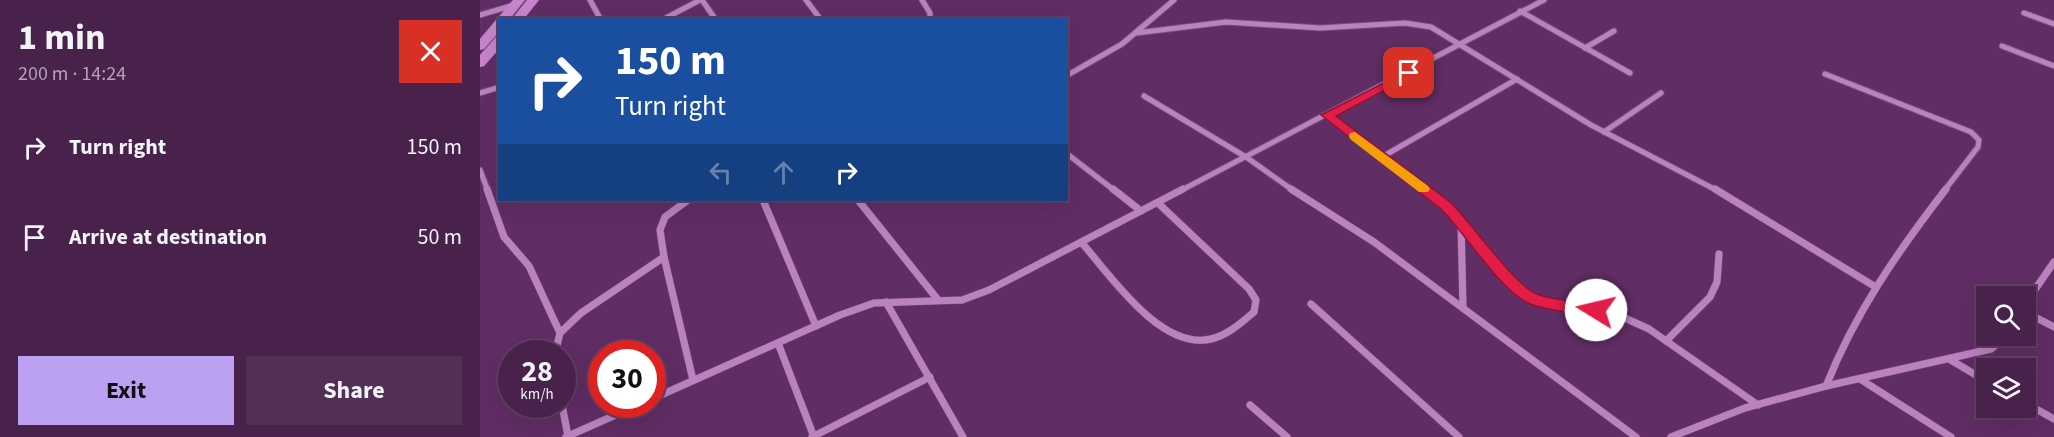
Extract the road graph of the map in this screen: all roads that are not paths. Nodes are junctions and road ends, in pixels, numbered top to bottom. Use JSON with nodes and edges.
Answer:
{"nodes":[{"id":1,"x":532,"y":0,"type":"edge"},
{"id":2,"x":590,"y":0,"type":"edge"},
{"id":3,"x":701,"y":0,"type":"edge"},
{"id":4,"x":806,"y":0,"type":"edge"},
{"id":5,"x":922,"y":0,"type":"edge"},
{"id":6,"x":1174,"y":0,"type":"edge"},
{"id":7,"x":1544,"y":0,"type":"edge"},
{"id":8,"x":516,"y":3,"type":"edge"},
{"id":9,"x":1520,"y":11,"type":"junction"},
{"id":10,"x":2024,"y":14,"type":"dead end"},
{"id":11,"x":480,"y":15,"type":"edge"},
{"id":12,"x":504,"y":18,"type":"edge"},
{"id":13,"x":518,"y":18,"type":"edge"},
{"id":14,"x":600,"y":18,"type":"edge"},
{"id":15,"x":667,"y":18,"type":"edge"},
{"id":16,"x":714,"y":18,"type":"edge"},
{"id":17,"x":820,"y":18,"type":"edge"},
{"id":18,"x":930,"y":18,"type":"edge"},
{"id":19,"x":2054,"y":24,"type":"edge"},
{"id":20,"x":498,"y":25,"type":"edge"},
{"id":21,"x":1614,"y":31,"type":"dead end"},
{"id":22,"x":1136,"y":33,"type":"junction"},
{"id":23,"x":498,"y":42,"type":"edge"},
{"id":24,"x":1461,"y":44,"type":"junction"},
{"id":25,"x":480,"y":46,"type":"edge"},
{"id":26,"x":2002,"y":46,"type":"dead end"},
{"id":27,"x":1585,"y":48,"type":"junction"},
{"id":28,"x":480,"y":63,"type":"edge"},
{"id":29,"x":2054,"y":66,"type":"edge"},
{"id":30,"x":1630,"y":73,"type":"dead end"},
{"id":31,"x":1825,"y":74,"type":"dead end"},
{"id":32,"x":1068,"y":75,"type":"edge"},
{"id":33,"x":1517,"y":79,"type":"junction"},
{"id":34,"x":498,"y":88,"type":"edge"},
{"id":35,"x":480,"y":93,"type":"edge"},
{"id":36,"x":1661,"y":93,"type":"dead end"},
{"id":37,"x":1144,"y":96,"type":"dead end"},
{"id":38,"x":1327,"y":115,"type":"junction"},
{"id":39,"x":1604,"y":132,"type":"junction"},
{"id":40,"x":1068,"y":155,"type":"edge"},
{"id":41,"x":1246,"y":157,"type":"junction"},
{"id":42,"x":1382,"y":157,"type":"junction"},
{"id":43,"x":480,"y":170,"type":"edge"},
{"id":44,"x":482,"y":185,"type":"edge"},
{"id":45,"x":687,"y":201,"type":"edge"},
{"id":46,"x":763,"y":201,"type":"edge"},
{"id":47,"x":859,"y":201,"type":"edge"},
{"id":48,"x":1158,"y":203,"type":"junction"},
{"id":49,"x":1142,"y":212,"type":"junction"},
{"id":50,"x":1461,"y":221,"type":"junction"},
{"id":51,"x":1082,"y":243,"type":"junction"},
{"id":52,"x":1719,"y":254,"type":"dead end"},
{"id":53,"x":664,"y":257,"type":"junction"},
{"id":54,"x":2054,"y":262,"type":"edge"},
{"id":55,"x":1874,"y":285,"type":"junction"},
{"id":56,"x":2036,"y":288,"type":"edge"},
{"id":57,"x":938,"y":300,"type":"junction"},
{"id":58,"x":886,"y":302,"type":"junction"},
{"id":59,"x":1311,"y":304,"type":"dead end"},
{"id":60,"x":1462,"y":308,"type":"junction"},
{"id":61,"x":2036,"y":318,"type":"edge"},
{"id":62,"x":816,"y":326,"type":"junction"},
{"id":63,"x":2054,"y":327,"type":"edge"},
{"id":64,"x":560,"y":333,"type":"junction"},
{"id":65,"x":558,"y":340,"type":"edge"},
{"id":66,"x":1666,"y":340,"type":"junction"},
{"id":67,"x":778,"y":343,"type":"junction"},
{"id":68,"x":1994,"y":346,"type":"edge"},
{"id":69,"x":1948,"y":359,"type":"junction"},
{"id":70,"x":1976,"y":375,"type":"edge"},
{"id":71,"x":930,"y":377,"type":"junction"},
{"id":72,"x":1860,"y":379,"type":"junction"},
{"id":73,"x":693,"y":380,"type":"junction"},
{"id":74,"x":1826,"y":386,"type":"junction"},
{"id":75,"x":666,"y":393,"type":"edge"},
{"id":76,"x":1250,"y":405,"type":"dead end"},
{"id":77,"x":1758,"y":405,"type":"junction"},
{"id":78,"x":2036,"y":409,"type":"edge"},
{"id":79,"x":564,"y":418,"type":"edge"},
{"id":80,"x":609,"y":418,"type":"edge"},
{"id":81,"x":2054,"y":419,"type":"edge"},
{"id":82,"x":567,"y":437,"type":"edge"},
{"id":83,"x":813,"y":437,"type":"edge"},
{"id":84,"x":963,"y":437,"type":"edge"},
{"id":85,"x":1287,"y":437,"type":"edge"},
{"id":86,"x":1460,"y":437,"type":"edge"},
{"id":87,"x":1636,"y":437,"type":"edge"},
{"id":88,"x":1671,"y":437,"type":"edge"},
{"id":89,"x":1951,"y":437,"type":"edge"}],
"edges":[{"from":1,"to":13,"type":"main road"},
{"from":2,"to":14,"type":"street"},
{"from":3,"to":15,"type":"street"},
{"from":3,"to":16,"type":"street"},
{"from":4,"to":17,"type":"street"},
{"from":5,"to":18,"type":"street"},
{"from":6,"to":22,"type":"street"},
{"from":7,"to":9,"type":"street"},
{"from":8,"to":11,"type":"street"},
{"from":8,"to":12,"type":"main road"},
{"from":9,"to":24,"type":"street"},
{"from":9,"to":27,"type":"street"},
{"from":10,"to":19,"type":"street"},
{"from":20,"to":25,"type":"main road"},
{"from":21,"to":27,"type":"street"},
{"from":22,"to":24,"type":"street"},
{"from":22,"to":32,"type":"street"},
{"from":23,"to":28,"type":"main road"},
{"from":24,"to":33,"type":"street"},
{"from":24,"to":38,"type":"street"},
{"from":26,"to":29,"type":"street"},
{"from":27,"to":30,"type":"street"},
{"from":31,"to":55,"type":"street"},
{"from":33,"to":39,"type":"street"},
{"from":33,"to":42,"type":"street"},
{"from":34,"to":35,"type":"street"},
{"from":36,"to":39,"type":"street"},
{"from":37,"to":41,"type":"street"},
{"from":38,"to":41,"type":"street"},
{"from":38,"to":42,"type":"street"},
{"from":39,"to":55,"type":"street"},
{"from":40,"to":49,"type":"street"},
{"from":41,"to":48,"type":"street"},
{"from":41,"to":60,"type":"street"},
{"from":42,"to":50,"type":"street"},
{"from":43,"to":44,"type":"street"},
{"from":44,"to":64,"type":"street"},
{"from":45,"to":53,"type":"street"},
{"from":46,"to":62,"type":"street"},
{"from":47,"to":57,"type":"street"},
{"from":48,"to":49,"type":"street"},
{"from":48,"to":51,"type":"street"},
{"from":49,"to":51,"type":"street"},
{"from":50,"to":60,"type":"street"},
{"from":50,"to":66,"type":"street"},
{"from":51,"to":57,"type":"street"},
{"from":52,"to":66,"type":"street"},
{"from":53,"to":64,"type":"street"},
{"from":53,"to":73,"type":"street"},
{"from":54,"to":56,"type":"street"},
{"from":55,"to":74,"type":"street"},
{"from":57,"to":58,"type":"street"},
{"from":58,"to":62,"type":"street"},
{"from":58,"to":71,"type":"street"},
{"from":59,"to":86,"type":"street"},
{"from":60,"to":87,"type":"street"},
{"from":61,"to":63,"type":"street"},
{"from":62,"to":67,"type":"street"},
{"from":64,"to":65,"type":"street"},
{"from":66,"to":77,"type":"street"},
{"from":67,"to":73,"type":"street"},
{"from":67,"to":83,"type":"street"},
{"from":68,"to":69,"type":"street"},
{"from":69,"to":70,"type":"street"},
{"from":69,"to":72,"type":"street"},
{"from":71,"to":83,"type":"street"},
{"from":71,"to":84,"type":"street"},
{"from":72,"to":74,"type":"street"},
{"from":72,"to":89,"type":"street"},
{"from":73,"to":75,"type":"street"},
{"from":74,"to":77,"type":"street"},
{"from":76,"to":85,"type":"street"},
{"from":77,"to":88,"type":"street"},
{"from":78,"to":81,"type":"street"},
{"from":79,"to":82,"type":"street"},
{"from":80,"to":82,"type":"street"}]}
